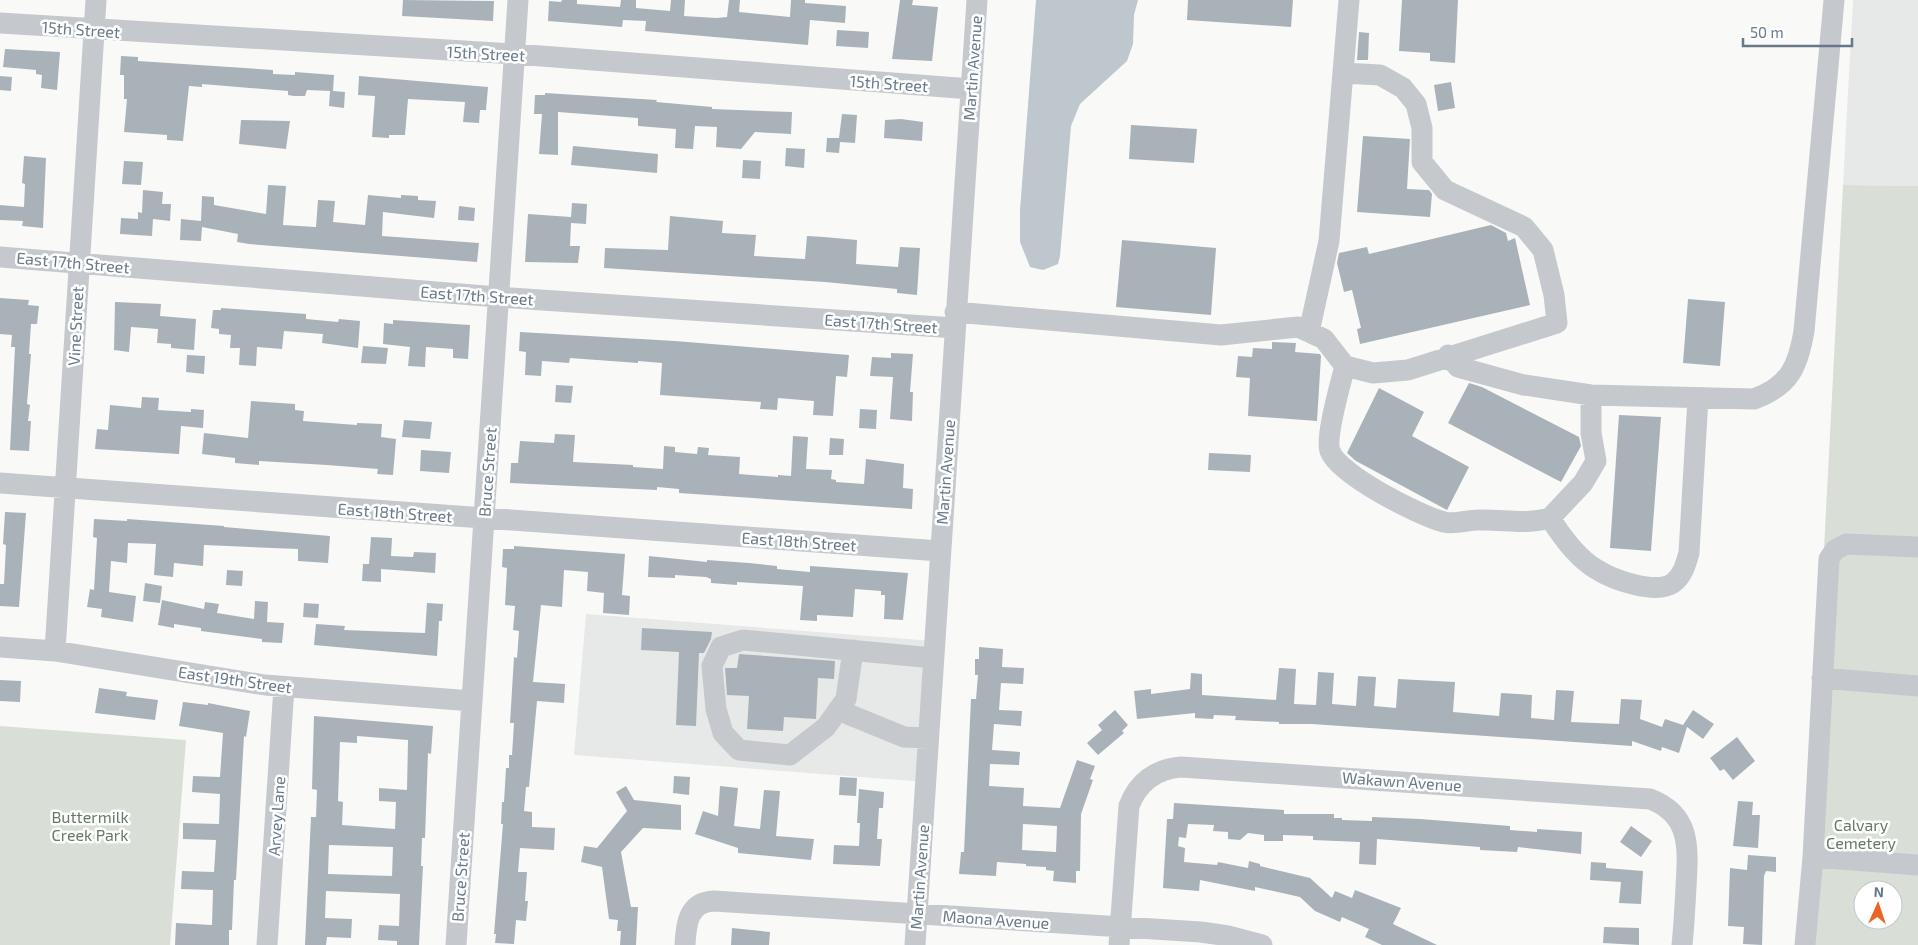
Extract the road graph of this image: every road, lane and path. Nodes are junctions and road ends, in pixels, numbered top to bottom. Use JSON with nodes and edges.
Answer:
{"nodes":[{"id":1,"x":96,"y":0,"type":"edge"},
{"id":2,"x":518,"y":0,"type":"edge"},
{"id":3,"x":977,"y":0,"type":"edge"},
{"id":4,"x":1349,"y":0,"type":"edge"},
{"id":5,"x":1834,"y":0,"type":"edge"},
{"id":6,"x":0,"y":23,"type":"edge"},
{"id":7,"x":94,"y":30,"type":"junction"},
{"id":8,"x":515,"y":54,"type":"junction"},
{"id":9,"x":1343,"y":73,"type":"junction"},
{"id":10,"x":971,"y":89,"type":"junction"},
{"id":11,"x":0,"y":256,"type":"edge"},
{"id":12,"x":78,"y":262,"type":"junction"},
{"id":13,"x":498,"y":297,"type":"junction"},
{"id":14,"x":955,"y":320,"type":"junction"},
{"id":15,"x":1308,"y":332,"type":"junction"},
{"id":16,"x":1448,"y":355,"type":"junction"},
{"id":17,"x":1346,"y":366,"type":"junction"},
{"id":18,"x":1591,"y":395,"type":"junction"},
{"id":19,"x":1698,"y":398,"type":"junction"},
{"id":20,"x":0,"y":483,"type":"edge"},
{"id":21,"x":65,"y":488,"type":"junction"},
{"id":22,"x":484,"y":518,"type":"junction"},
{"id":23,"x":1550,"y":518,"type":"junction"},
{"id":24,"x":1918,"y":548,"type":"edge"},
{"id":25,"x":940,"y":551,"type":"junction"},
{"id":26,"x":0,"y":647,"type":"edge"},
{"id":27,"x":854,"y":650,"type":"junction"},
{"id":28,"x":55,"y":651,"type":"junction"},
{"id":29,"x":933,"y":658,"type":"junction"},
{"id":30,"x":1822,"y":678,"type":"junction"},
{"id":31,"x":1918,"y":686,"type":"edge"},
{"id":32,"x":284,"y":687,"type":"junction"},
{"id":33,"x":472,"y":701,"type":"junction"},
{"id":34,"x":838,"y":710,"type":"junction"},
{"id":35,"x":928,"y":738,"type":"junction"},
{"id":36,"x":1813,"y":857,"type":"junction"},
{"id":37,"x":1918,"y":865,"type":"edge"},
{"id":38,"x":917,"y":914,"type":"junction"},
{"id":39,"x":1119,"y":936,"type":"edge"},
{"id":40,"x":685,"y":938,"type":"edge"},
{"id":41,"x":268,"y":945,"type":"edge"},
{"id":42,"x":456,"y":945,"type":"edge"},
{"id":43,"x":915,"y":945,"type":"edge"},
{"id":44,"x":1262,"y":945,"type":"edge"},
{"id":45,"x":1682,"y":945,"type":"edge"},
{"id":46,"x":1805,"y":945,"type":"edge"}],
"edges":[{"from":1,"to":7,"type":"street","name":"Vine Street"},
{"from":2,"to":8,"type":"street","name":"Bruce Street"},
{"from":3,"to":10,"type":"street","name":"Martin Avenue"},
{"from":4,"to":9,"type":"street"},
{"from":5,"to":19,"type":"street"},
{"from":6,"to":7,"type":"street","name":"15th Street"},
{"from":7,"to":8,"type":"street","name":"15th Street"},
{"from":7,"to":12,"type":"street","name":"Vine Street"},
{"from":8,"to":10,"type":"street","name":"15th Street"},
{"from":8,"to":13,"type":"street","name":"Bruce Street"},
{"from":9,"to":15,"type":"street"},
{"from":9,"to":16,"type":"street"},
{"from":10,"to":14,"type":"street","name":"Martin Avenue"},
{"from":11,"to":12,"type":"street","name":"East 17th Street"},
{"from":12,"to":13,"type":"street","name":"East 17th Street"},
{"from":12,"to":21,"type":"street","name":"Vine Street"},
{"from":13,"to":14,"type":"street","name":"East 17th Street"},
{"from":13,"to":22,"type":"street","name":"Bruce Street"},
{"from":14,"to":15,"type":"street","name":"East 17th Street"},
{"from":14,"to":25,"type":"street","name":"Martin Avenue"},
{"from":15,"to":17,"type":"street"},
{"from":16,"to":17,"type":"street"},
{"from":16,"to":18,"type":"street"},
{"from":17,"to":23,"type":"street"},
{"from":18,"to":19,"type":"street"},
{"from":18,"to":23,"type":"street"},
{"from":19,"to":23,"type":"street"},
{"from":20,"to":21,"type":"street","name":"East 18th Street"},
{"from":21,"to":22,"type":"street","name":"East 18th Street"},
{"from":21,"to":28,"type":"street","name":"Vine Street"},
{"from":22,"to":25,"type":"street","name":"East 18th Street"},
{"from":22,"to":33,"type":"street","name":"Bruce Street"},
{"from":24,"to":30,"type":"street"},
{"from":25,"to":29,"type":"street","name":"Martin Avenue"},
{"from":26,"to":28,"type":"street","name":"East 19th Street"},
{"from":27,"to":29,"type":"street"},
{"from":27,"to":34,"type":"street"},
{"from":27,"to":34,"type":"street"},
{"from":28,"to":32,"type":"street","name":"East 19th Street"},
{"from":29,"to":35,"type":"street","name":"Martin Avenue"},
{"from":30,"to":31,"type":"street"},
{"from":30,"to":36,"type":"street"},
{"from":32,"to":33,"type":"street","name":"East 19th Street"},
{"from":32,"to":41,"type":"street","name":"Arvey Lane"},
{"from":33,"to":42,"type":"street","name":"Bruce Street"},
{"from":34,"to":35,"type":"street"},
{"from":35,"to":38,"type":"street","name":"Martin Avenue"},
{"from":36,"to":37,"type":"street"},
{"from":36,"to":46,"type":"street"},
{"from":38,"to":39,"type":"street","name":"Maona Avenue"},
{"from":38,"to":40,"type":"street","name":"Maona Avenue"},
{"from":38,"to":43,"type":"street","name":"Martin Avenue"},
{"from":39,"to":44,"type":"street","name":"Maona Avenue"},
{"from":39,"to":45,"type":"street","name":"Wakawn Avenue"}]}
